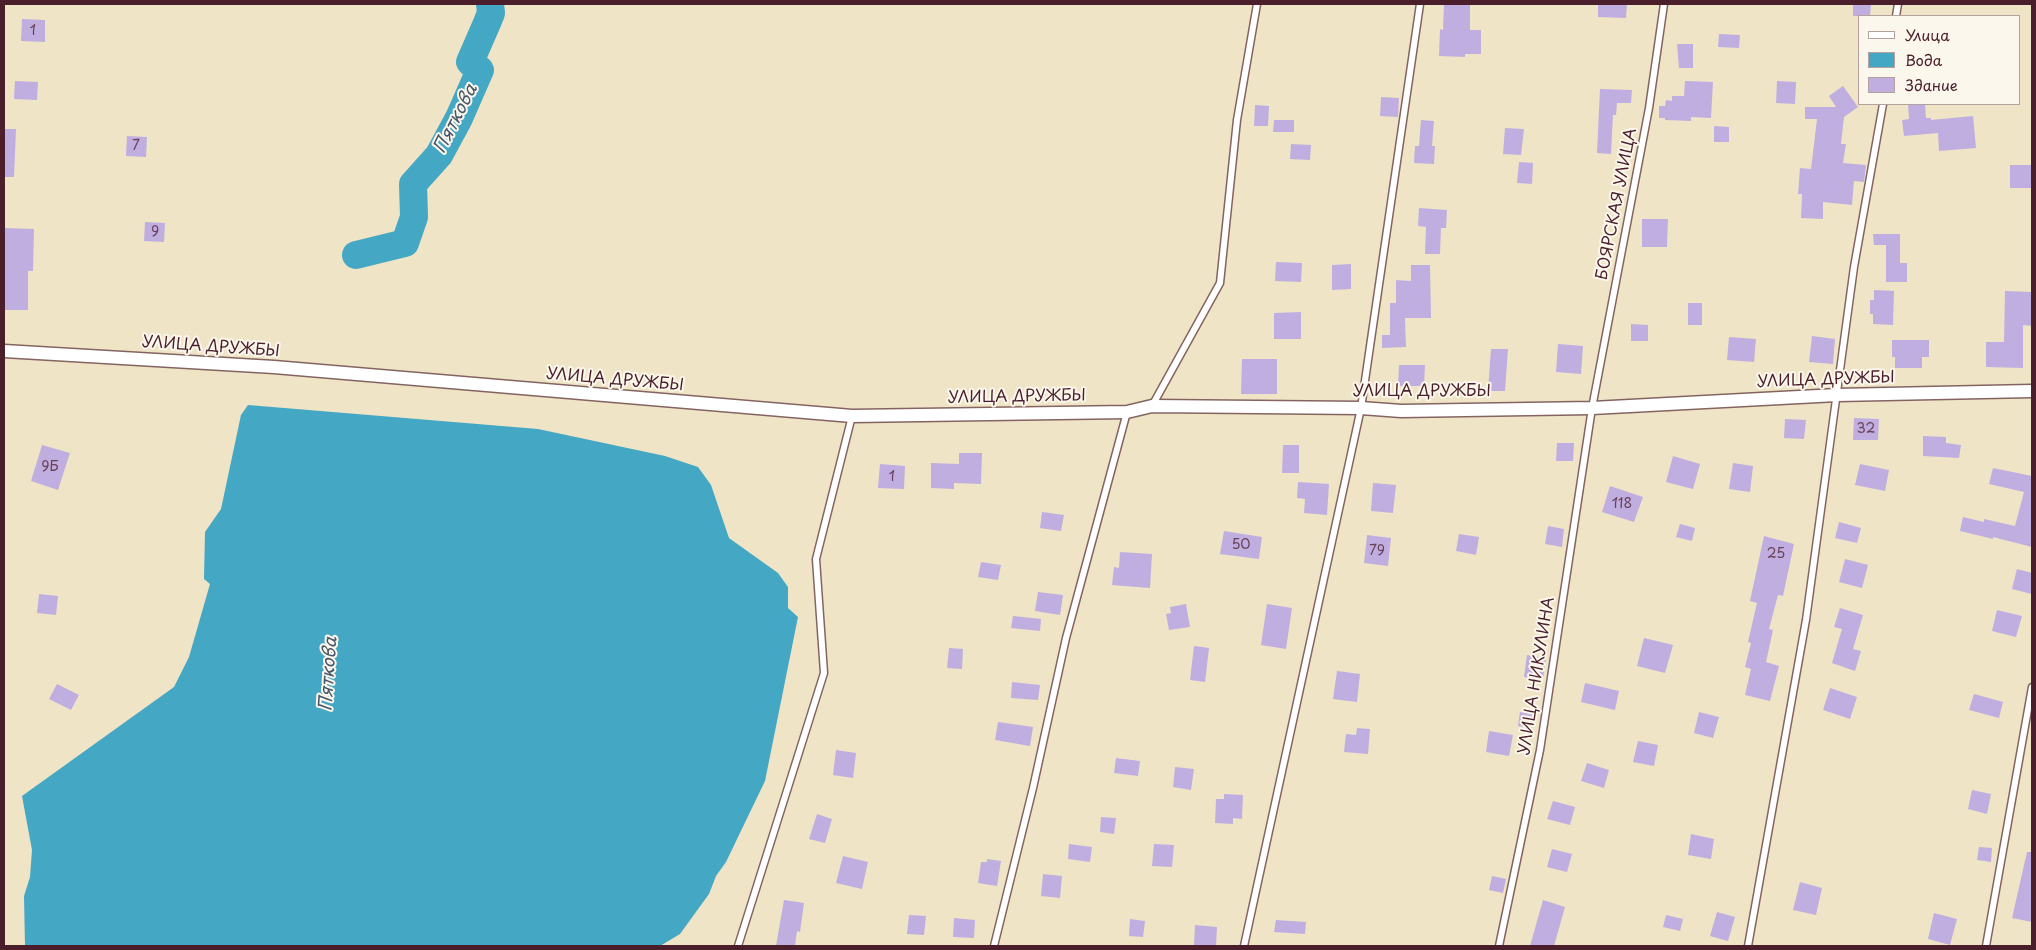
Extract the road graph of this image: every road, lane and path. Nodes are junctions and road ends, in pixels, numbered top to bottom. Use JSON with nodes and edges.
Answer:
{"nodes":[{"id":1,"x":1257,"y":4,"type":"edge"},
{"id":2,"x":1420,"y":4,"type":"edge"},
{"id":3,"x":1664,"y":4,"type":"edge"},
{"id":4,"x":1883,"y":105,"type":"edge"},
{"id":5,"x":4,"y":351,"type":"edge"},
{"id":6,"x":2032,"y":391,"type":"edge"},
{"id":7,"x":1837,"y":395,"type":"junction"},
{"id":8,"x":1152,"y":406,"type":"junction"},
{"id":9,"x":1361,"y":408,"type":"junction"},
{"id":10,"x":1592,"y":408,"type":"junction"},
{"id":11,"x":1127,"y":412,"type":"junction"},
{"id":12,"x":852,"y":416,"type":"junction"},
{"id":13,"x":2032,"y":688,"type":"edge"},
{"id":14,"x":738,"y":946,"type":"edge"},
{"id":15,"x":994,"y":946,"type":"edge"},
{"id":16,"x":1244,"y":946,"type":"edge"},
{"id":17,"x":1499,"y":946,"type":"edge"},
{"id":18,"x":1748,"y":946,"type":"edge"},
{"id":19,"x":1986,"y":946,"type":"edge"}],
"edges":[{"from":1,"to":8,"type":"lane"},
{"from":2,"to":9,"type":"lane"},
{"from":3,"to":10,"type":"lane","name":"БОЯРСКАЯ УЛИЦА"},
{"from":4,"to":7,"type":"lane"},
{"from":5,"to":12,"type":"street","name":"УЛИЦА ДРУЖБЫ"},
{"from":6,"to":7,"type":"street","name":"УЛИЦА ДРУЖБЫ"},
{"from":7,"to":10,"type":"street","name":"УЛИЦА ДРУЖБЫ"},
{"from":7,"to":18,"type":"lane"},
{"from":8,"to":9,"type":"street","name":"УЛИЦА ДРУЖБЫ"},
{"from":8,"to":11,"type":"lane"},
{"from":9,"to":10,"type":"street","name":"УЛИЦА ДРУЖБЫ"},
{"from":9,"to":16,"type":"lane"},
{"from":10,"to":17,"type":"lane","name":"УЛИЦА НИКУЛИНА"},
{"from":11,"to":12,"type":"street","name":"УЛИЦА ДРУЖБЫ"},
{"from":11,"to":15,"type":"lane"},
{"from":12,"to":14,"type":"lane"},
{"from":13,"to":19,"type":"lane"}]}
